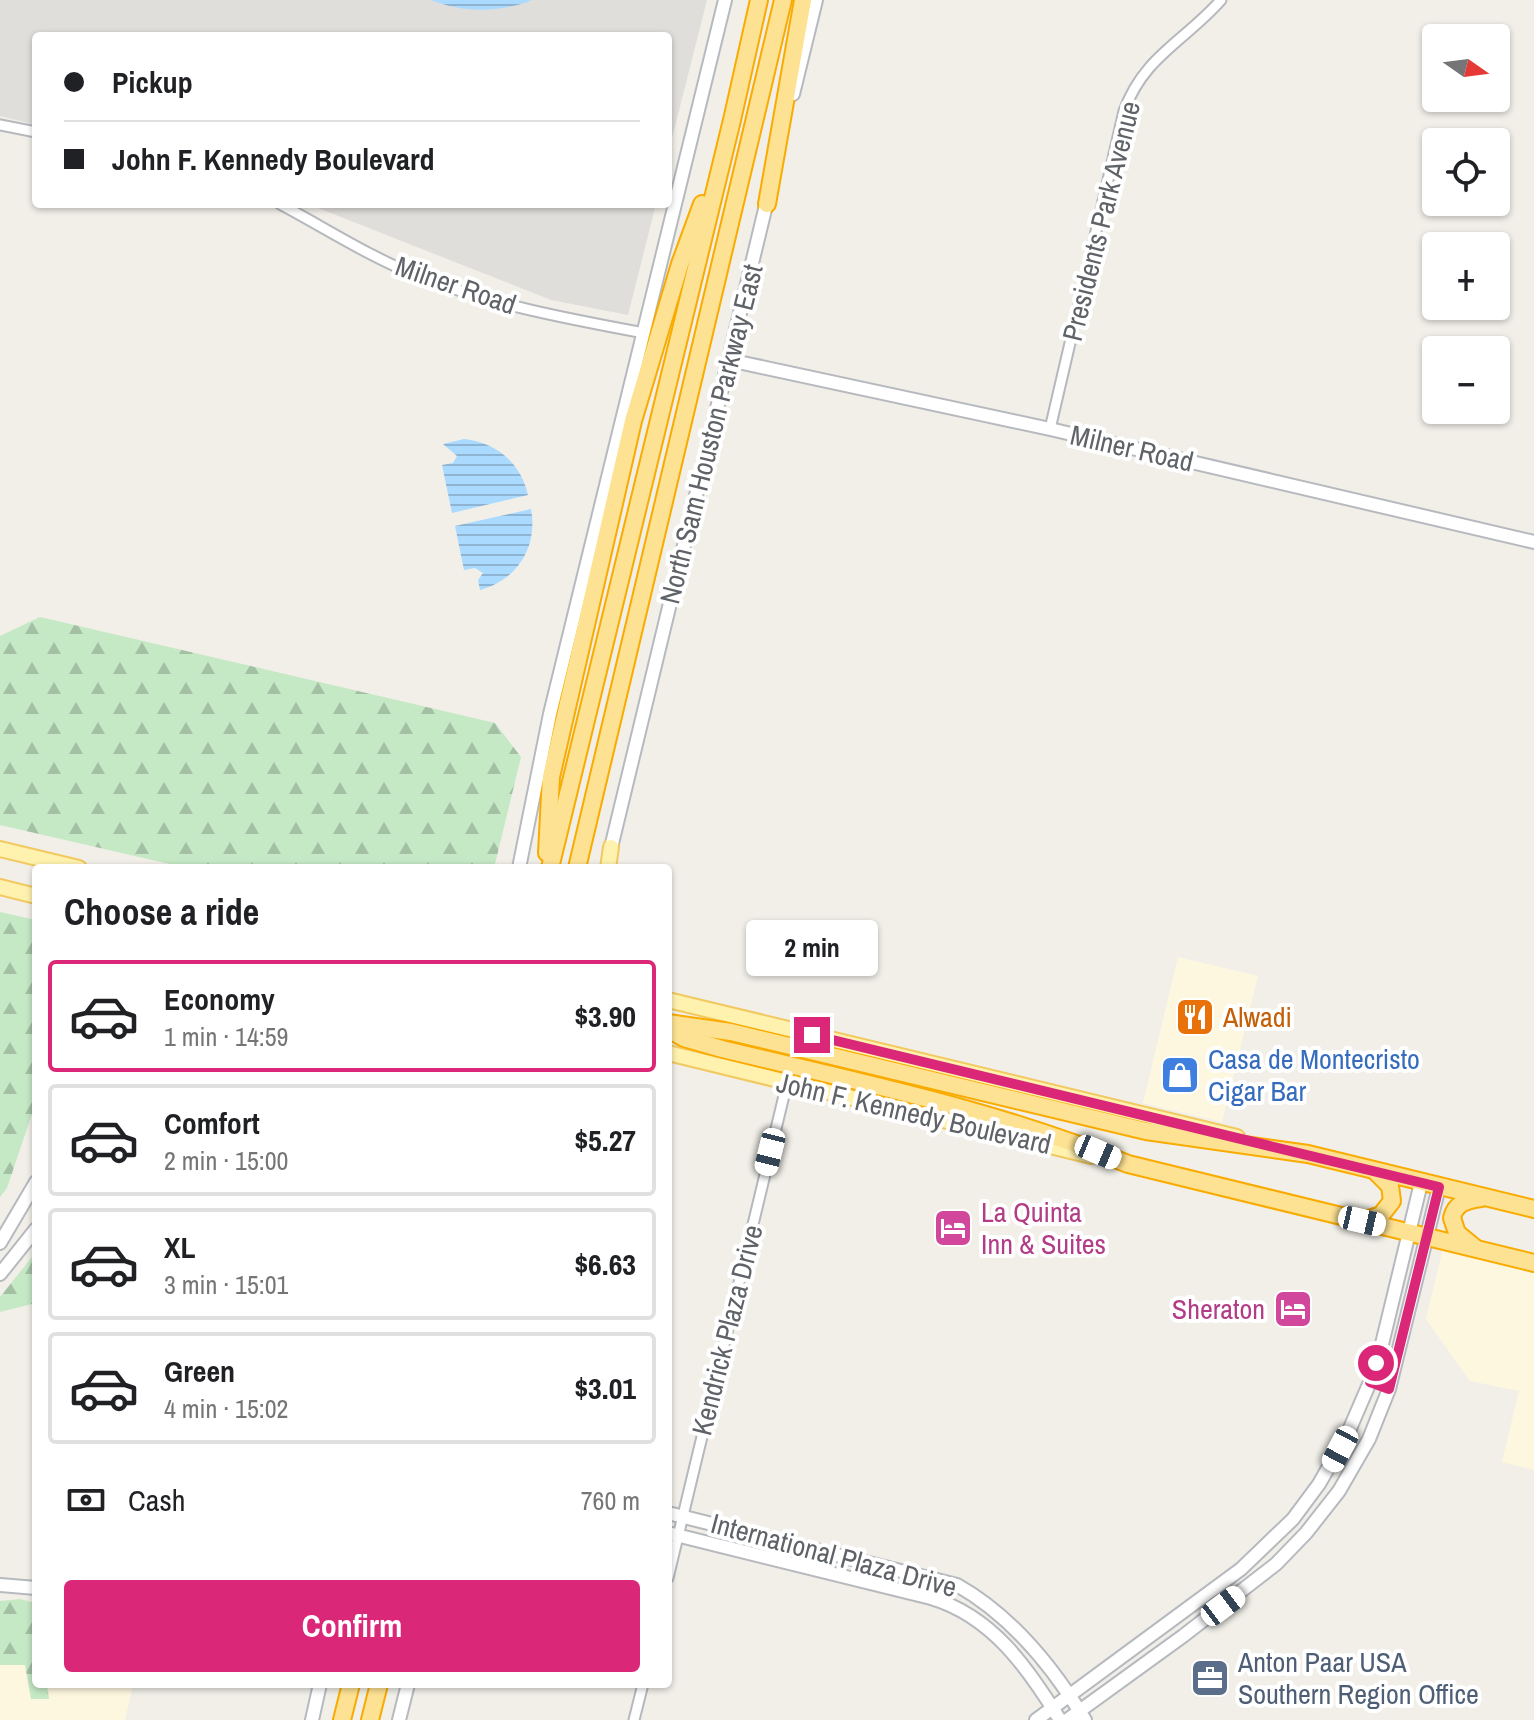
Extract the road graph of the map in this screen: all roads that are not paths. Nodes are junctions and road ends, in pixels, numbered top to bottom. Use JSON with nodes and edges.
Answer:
{"nodes":[{"id":1,"x":725,"y":0,"type":"edge"},
{"id":2,"x":759,"y":0,"type":"edge"},
{"id":3,"x":783,"y":0,"type":"edge"},
{"id":4,"x":803,"y":0,"type":"edge"},
{"id":5,"x":816,"y":0,"type":"edge"},
{"id":6,"x":1221,"y":0,"type":"edge"},
{"id":7,"x":732,"y":120,"type":"junction"},
{"id":8,"x":0,"y":125,"type":"edge"},
{"id":9,"x":32,"y":131,"type":"edge"},
{"id":10,"x":767,"y":204,"type":"junction"},
{"id":11,"x":288,"y":208,"type":"edge"},
{"id":12,"x":644,"y":333,"type":"junction"},
{"id":13,"x":729,"y":360,"type":"junction"},
{"id":14,"x":1050,"y":429,"type":"junction"},
{"id":15,"x":1534,"y":542,"type":"edge"},
{"id":16,"x":611,"y":847,"type":"joint"},
{"id":17,"x":0,"y":849,"type":"edge"},
{"id":18,"x":62,"y":864,"type":"edge"},
{"id":19,"x":520,"y":864,"type":"edge"},
{"id":20,"x":550,"y":864,"type":"edge"},
{"id":21,"x":551,"y":864,"type":"edge"},
{"id":22,"x":578,"y":864,"type":"edge"},
{"id":23,"x":608,"y":864,"type":"edge"},
{"id":24,"x":0,"y":887,"type":"edge"},
{"id":25,"x":32,"y":895,"type":"edge"},
{"id":26,"x":672,"y":1001,"type":"edge"},
{"id":27,"x":672,"y":1007,"type":"edge"},
{"id":28,"x":710,"y":1010,"type":"junction"},
{"id":29,"x":672,"y":1026,"type":"edge"},
{"id":30,"x":672,"y":1028,"type":"edge"},
{"id":31,"x":672,"y":1054,"type":"edge"},
{"id":32,"x":787,"y":1083,"type":"junction"},
{"id":33,"x":1308,"y":1154,"type":"junction"},
{"id":34,"x":1128,"y":1164,"type":"junction"},
{"id":35,"x":1376,"y":1172,"type":"junction"},
{"id":36,"x":1421,"y":1183,"type":"junction"},
{"id":37,"x":1439,"y":1187,"type":"junction"},
{"id":38,"x":32,"y":1189,"type":"edge"},
{"id":39,"x":1486,"y":1198,"type":"junction"},
{"id":40,"x":1534,"y":1209,"type":"edge"},
{"id":41,"x":1362,"y":1221,"type":"junction"},
{"id":42,"x":1408,"y":1232,"type":"junction"},
{"id":43,"x":32,"y":1234,"type":"edge"},
{"id":44,"x":1427,"y":1238,"type":"junction"},
{"id":45,"x":0,"y":1243,"type":"edge"},
{"id":46,"x":1478,"y":1250,"type":"junction"},
{"id":47,"x":1534,"y":1263,"type":"edge"},
{"id":48,"x":0,"y":1274,"type":"edge"},
{"id":49,"x":1370,"y":1382,"type":"junction"},
{"id":50,"x":1389,"y":1389,"type":"junction"},
{"id":51,"x":672,"y":1514,"type":"edge"},
{"id":52,"x":682,"y":1516,"type":"junction"},
{"id":53,"x":1293,"y":1519,"type":"junction"},
{"id":54,"x":1306,"y":1533,"type":"junction"},
{"id":55,"x":673,"y":1534,"type":"edge"},
{"id":56,"x":827,"y":1551,"type":"junction"},
{"id":57,"x":823,"y":1570,"type":"junction"},
{"id":58,"x":0,"y":1585,"type":"edge"},
{"id":59,"x":32,"y":1588,"type":"edge"},
{"id":60,"x":974,"y":1594,"type":"junction"},
{"id":61,"x":960,"y":1609,"type":"junction"},
{"id":62,"x":1174,"y":1618,"type":"junction"},
{"id":63,"x":1183,"y":1636,"type":"junction"},
{"id":64,"x":319,"y":1688,"type":"edge"},
{"id":65,"x":339,"y":1688,"type":"edge"},
{"id":66,"x":350,"y":1688,"type":"edge"},
{"id":67,"x":378,"y":1688,"type":"edge"},
{"id":68,"x":407,"y":1688,"type":"edge"},
{"id":69,"x":642,"y":1688,"type":"edge"},
{"id":70,"x":1068,"y":1696,"type":"junction"},
{"id":71,"x":1053,"y":1707,"type":"junction"},
{"id":72,"x":1082,"y":1716,"type":"edge"},
{"id":73,"x":312,"y":1720,"type":"edge"},
{"id":74,"x":334,"y":1720,"type":"edge"},
{"id":75,"x":342,"y":1720,"type":"edge"},
{"id":76,"x":370,"y":1720,"type":"edge"},
{"id":77,"x":399,"y":1720,"type":"edge"},
{"id":78,"x":634,"y":1720,"type":"edge"},
{"id":79,"x":1036,"y":1720,"type":"edge"},
{"id":80,"x":1060,"y":1720,"type":"edge"},
{"id":81,"x":1067,"y":1720,"type":"edge"}],
"edges":[{"from":1,"to":12,"type":"street"},
{"from":2,"to":7,"type":"highway","name":"North Sam Houston Parkway East"},
{"from":3,"to":22,"type":"highway","name":"North Sam Houston Parkway East"},
{"from":4,"to":10,"type":"highway"},
{"from":5,"to":10,"type":"street","name":"North Sam Houston Parkway East"},
{"from":6,"to":14,"type":"street","name":"Presidents Park Avenue"},
{"from":7,"to":20,"type":"highway"},
{"from":7,"to":21,"type":"highway","name":"North Sam Houston Parkway East"},
{"from":8,"to":9,"type":"street"},
{"from":10,"to":13,"type":"street","name":"North Sam Houston Parkway East"},
{"from":11,"to":12,"type":"street","name":"Milner Road"},
{"from":12,"to":19,"type":"street"},
{"from":13,"to":14,"type":"street","name":"Milner Road"},
{"from":13,"to":16,"type":"street","name":"North Sam Houston Parkway East"},
{"from":14,"to":15,"type":"street","name":"Milner Road"},
{"from":16,"to":23,"type":"main road"},
{"from":17,"to":18,"type":"main road"},
{"from":24,"to":25,"type":"main road"},
{"from":26,"to":28,"type":"main road","name":"John F. Kennedy Boulevard"},
{"from":27,"to":28,"type":"main road"},
{"from":28,"to":33,"type":"main road","name":"John F. Kennedy Boulevard"},
{"from":29,"to":33,"type":"highway"},
{"from":30,"to":34,"type":"highway"},
{"from":31,"to":32,"type":"main road","name":"John F. Kennedy Boulevard"},
{"from":32,"to":34,"type":"main road","name":"John F. Kennedy Boulevard"},
{"from":32,"to":52,"type":"street","name":"Kendrick Plaza Drive"},
{"from":33,"to":35,"type":"highway","name":"John F. Kennedy Boulevard"},
{"from":34,"to":41,"type":"highway","name":"John F. Kennedy Boulevard"},
{"from":35,"to":36,"type":"highway","name":"John F. Kennedy Boulevard"},
{"from":35,"to":41,"type":"highway"},
{"from":36,"to":37,"type":"highway","name":"John F. Kennedy Boulevard"},
{"from":36,"to":42,"type":"street"},
{"from":37,"to":39,"type":"highway","name":"John F. Kennedy Boulevard"},
{"from":37,"to":44,"type":"street"},
{"from":38,"to":45,"type":"street"},
{"from":39,"to":40,"type":"highway","name":"John F. Kennedy Boulevard"},
{"from":39,"to":46,"type":"highway"},
{"from":41,"to":42,"type":"highway","name":"John F. Kennedy Boulevard"},
{"from":42,"to":44,"type":"highway","name":"John F. Kennedy Boulevard"},
{"from":42,"to":49,"type":"street"},
{"from":43,"to":48,"type":"street"},
{"from":44,"to":46,"type":"highway","name":"John F. Kennedy Boulevard"},
{"from":44,"to":50,"type":"street"},
{"from":46,"to":47,"type":"highway","name":"John F. Kennedy Boulevard"},
{"from":49,"to":50,"type":"street"},
{"from":49,"to":53,"type":"street"},
{"from":50,"to":54,"type":"street"},
{"from":51,"to":52,"type":"street","name":"International Plaza Drive"},
{"from":52,"to":55,"type":"street","name":"Kendrick Plaza Drive"},
{"from":52,"to":56,"type":"street","name":"International Plaza Drive"},
{"from":53,"to":54,"type":"street"},
{"from":53,"to":62,"type":"street"},
{"from":54,"to":63,"type":"street"},
{"from":55,"to":57,"type":"street","name":"International Plaza Drive"},
{"from":56,"to":57,"type":"street"},
{"from":56,"to":60,"type":"street","name":"International Plaza Drive"},
{"from":57,"to":61,"type":"street","name":"International Plaza Drive"},
{"from":58,"to":59,"type":"street"},
{"from":60,"to":61,"type":"street"},
{"from":60,"to":70,"type":"street","name":"International Plaza Drive"},
{"from":61,"to":71,"type":"street","name":"International Plaza Drive"},
{"from":62,"to":63,"type":"street"},
{"from":62,"to":70,"type":"street"},
{"from":63,"to":72,"type":"street"},
{"from":64,"to":73,"type":"street"},
{"from":65,"to":74,"type":"highway"},
{"from":66,"to":75,"type":"highway"},
{"from":67,"to":76,"type":"highway"},
{"from":68,"to":77,"type":"street"},
{"from":69,"to":78,"type":"street"},
{"from":70,"to":71,"type":"street"},
{"from":70,"to":72,"type":"street","name":"International Plaza Drive"},
{"from":71,"to":79,"type":"street"},
{"from":71,"to":80,"type":"street","name":"International Plaza Drive"},
{"from":72,"to":81,"type":"street"}]}
